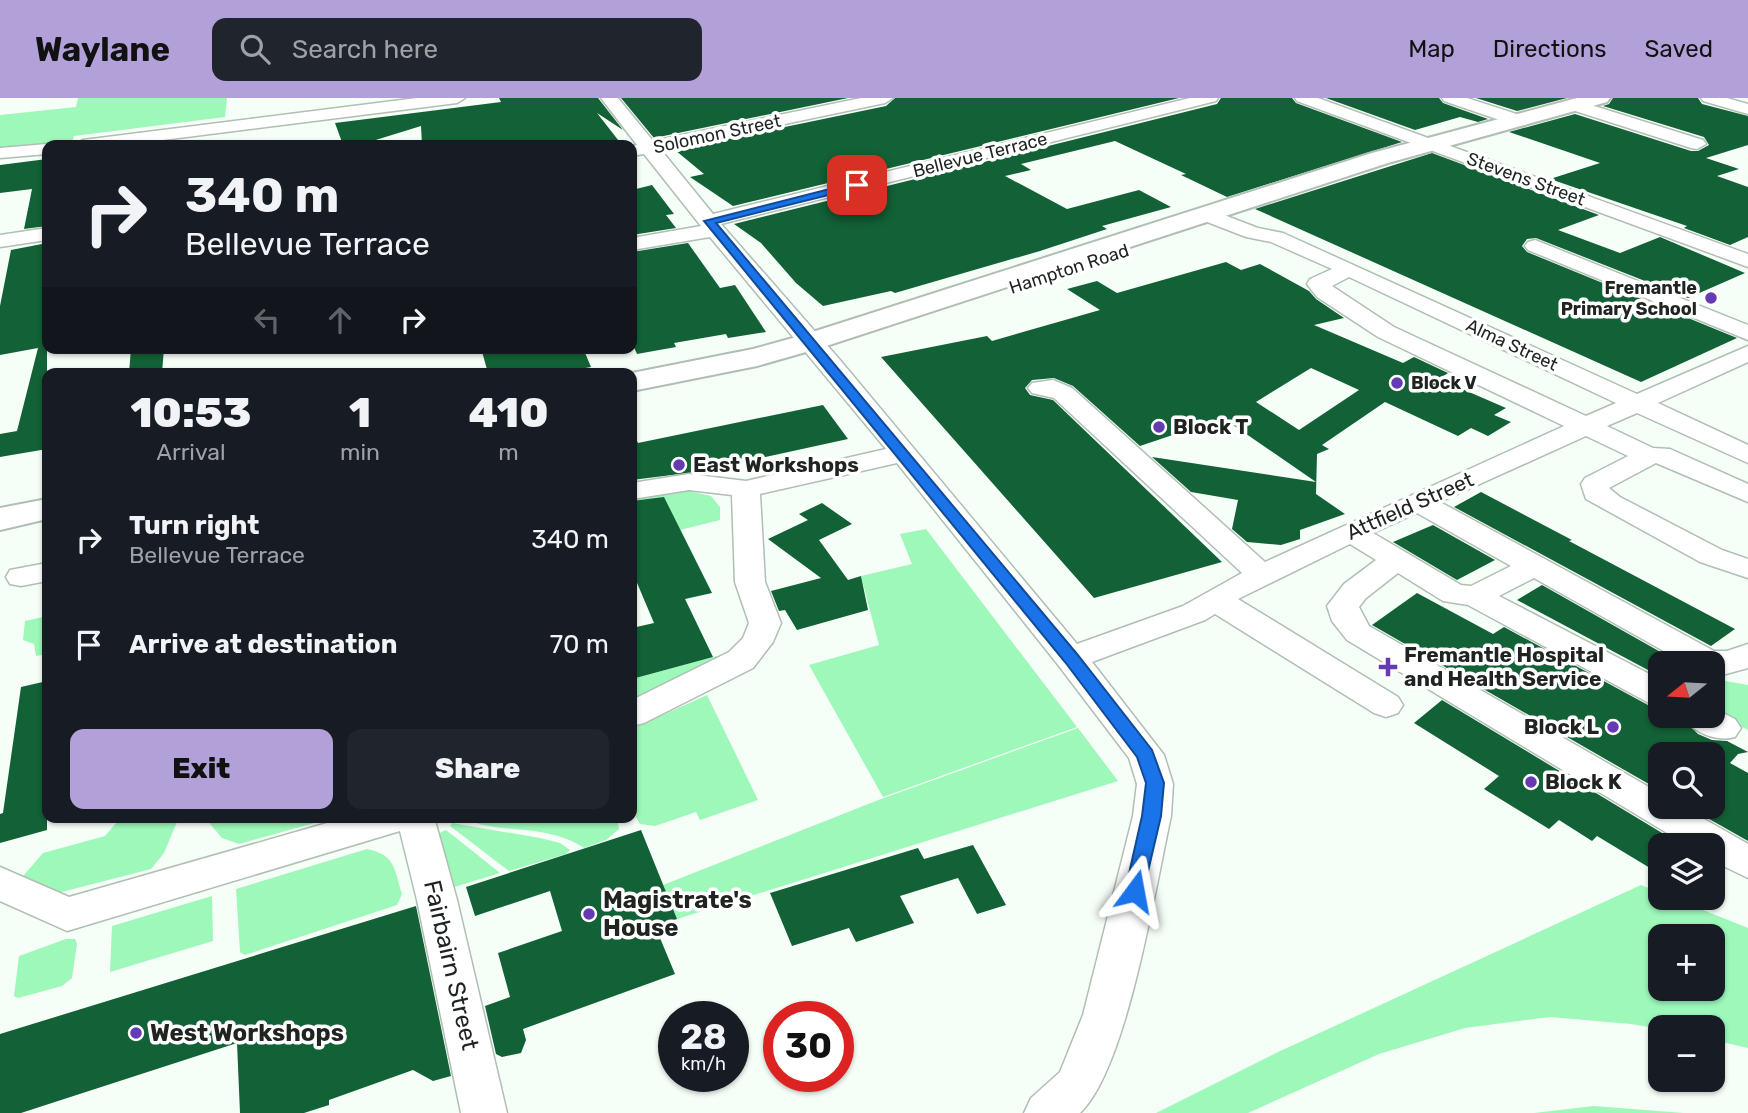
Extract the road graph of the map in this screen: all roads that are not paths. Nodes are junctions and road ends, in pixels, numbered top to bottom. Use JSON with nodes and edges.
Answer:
{"nodes":[{"id":1,"x":457,"y":98,"type":"edge"},
{"id":2,"x":609,"y":98,"type":"edge"},
{"id":3,"x":885,"y":98,"type":"edge"},
{"id":4,"x":1210,"y":98,"type":"edge"},
{"id":5,"x":1303,"y":98,"type":"edge"},
{"id":6,"x":1342,"y":98,"type":"edge"},
{"id":7,"x":1450,"y":98,"type":"edge"},
{"id":8,"x":1600,"y":98,"type":"edge"},
{"id":9,"x":1709,"y":98,"type":"edge"},
{"id":10,"x":1321,"y":104,"type":"junction"},
{"id":11,"x":1575,"y":106,"type":"junction"},
{"id":12,"x":1748,"y":109,"type":"edge"},
{"id":13,"x":1511,"y":124,"type":"junction"},
{"id":14,"x":123,"y":140,"type":"edge"},
{"id":15,"x":634,"y":140,"type":"edge"},
{"id":16,"x":1698,"y":144,"type":"dead end"},
{"id":17,"x":1434,"y":145,"type":"junction"},
{"id":18,"x":42,"y":149,"type":"edge"},
{"id":19,"x":640,"y":150,"type":"edge"},
{"id":20,"x":0,"y":153,"type":"edge"},
{"id":21,"x":1220,"y":213,"type":"junction"},
{"id":22,"x":712,"y":226,"type":"junction"},
{"id":23,"x":42,"y":235,"type":"edge"},
{"id":24,"x":0,"y":241,"type":"edge"},
{"id":25,"x":637,"y":243,"type":"edge"},
{"id":26,"x":1535,"y":246,"type":"dead end"},
{"id":27,"x":1748,"y":261,"type":"edge"},
{"id":28,"x":1349,"y":269,"type":"junction"},
{"id":29,"x":1438,"y":310,"type":"junction"},
{"id":30,"x":1386,"y":332,"type":"junction"},
{"id":31,"x":1748,"y":333,"type":"edge"},
{"id":32,"x":814,"y":347,"type":"junction"},
{"id":33,"x":1748,"y":353,"type":"edge"},
{"id":34,"x":637,"y":381,"type":"edge"},
{"id":35,"x":1041,"y":388,"type":"dead end"},
{"id":36,"x":637,"y":394,"type":"edge"},
{"id":37,"x":1637,"y":404,"type":"junction"},
{"id":38,"x":1588,"y":426,"type":"junction"},
{"id":39,"x":904,"y":453,"type":"junction"},
{"id":40,"x":1748,"y":455,"type":"edge"},
{"id":41,"x":1649,"y":456,"type":"junction"},
{"id":42,"x":746,"y":489,"type":"junction"},
{"id":43,"x":637,"y":490,"type":"edge"},
{"id":44,"x":1748,"y":494,"type":"edge"},
{"id":45,"x":42,"y":500,"type":"edge"},
{"id":46,"x":1419,"y":502,"type":"junction"},
{"id":47,"x":0,"y":508,"type":"edge"},
{"id":48,"x":42,"y":510,"type":"edge"},
{"id":49,"x":0,"y":519,"type":"edge"},
{"id":50,"x":1351,"y":532,"type":"junction"},
{"id":51,"x":1396,"y":560,"type":"junction"},
{"id":52,"x":1534,"y":566,"type":"junction"},
{"id":53,"x":1748,"y":569,"type":"edge"},
{"id":54,"x":1263,"y":576,"type":"junction"},
{"id":55,"x":1475,"y":596,"type":"junction"},
{"id":56,"x":1216,"y":600,"type":"junction"},
{"id":57,"x":1748,"y":655,"type":"edge"},
{"id":58,"x":1071,"y":658,"type":"junction"},
{"id":59,"x":1648,"y":688,"type":"edge"},
{"id":60,"x":1386,"y":705,"type":"dead end"},
{"id":61,"x":637,"y":712,"type":"edge"},
{"id":62,"x":379,"y":823,"type":"edge"},
{"id":63,"x":417,"y":823,"type":"edge"},
{"id":64,"x":1748,"y":863,"type":"edge"},
{"id":65,"x":0,"y":883,"type":"edge"},
{"id":66,"x":481,"y":1112,"type":"edge"},
{"id":67,"x":1047,"y":1113,"type":"edge"}],
"edges":[{"from":1,"to":14,"type":"street"},
{"from":2,"to":15,"type":"street"},
{"from":3,"to":19,"type":"street","name":"Solomon Street"},
{"from":4,"to":22,"type":"street","name":"Bellevue Terrace"},
{"from":5,"to":10,"type":"street","name":"Stevens Street"},
{"from":6,"to":10,"type":"street"},
{"from":7,"to":13,"type":"street"},
{"from":8,"to":11,"type":"main road","name":"Hampton Road"},
{"from":9,"to":12,"type":"street"},
{"from":10,"to":17,"type":"street","name":"Stevens Street"},
{"from":11,"to":13,"type":"main road","name":"Hampton Road"},
{"from":11,"to":16,"type":"street"},
{"from":13,"to":17,"type":"main road","name":"Hampton Road"},
{"from":17,"to":21,"type":"main road","name":"Hampton Road"},
{"from":17,"to":27,"type":"street","name":"Stevens Street"},
{"from":18,"to":20,"type":"street"},
{"from":19,"to":22,"type":"street"},
{"from":21,"to":28,"type":"street","name":"Alma Street"},
{"from":21,"to":32,"type":"main road","name":"Hampton Road"},
{"from":22,"to":25,"type":"street","name":"Bellevue Terrace"},
{"from":22,"to":32,"type":"street"},
{"from":23,"to":24,"type":"street"},
{"from":26,"to":31,"type":"street"},
{"from":28,"to":29,"type":"street","name":"Alma Street"},
{"from":28,"to":30,"type":"street"},
{"from":29,"to":30,"type":"street"},
{"from":29,"to":37,"type":"street","name":"Alma Street"},
{"from":30,"to":38,"type":"street"},
{"from":32,"to":34,"type":"main road","name":"Hampton Road"},
{"from":32,"to":36,"type":"main road","name":"Hampton Road"},
{"from":32,"to":39,"type":"street"},
{"from":33,"to":37,"type":"street","name":"Attfield Street"},
{"from":35,"to":54,"type":"street"},
{"from":37,"to":38,"type":"street","name":"Attfield Street"},
{"from":37,"to":40,"type":"street","name":"Alma Street"},
{"from":38,"to":41,"type":"street"},
{"from":38,"to":46,"type":"street","name":"Attfield Street"},
{"from":39,"to":42,"type":"street"},
{"from":39,"to":58,"type":"street"},
{"from":41,"to":44,"type":"street"},
{"from":41,"to":53,"type":"street"},
{"from":42,"to":43,"type":"street"},
{"from":42,"to":61,"type":"street"},
{"from":45,"to":47,"type":"main road"},
{"from":46,"to":50,"type":"street","name":"Attfield Street"},
{"from":46,"to":52,"type":"street"},
{"from":48,"to":49,"type":"main road"},
{"from":50,"to":51,"type":"street"},
{"from":50,"to":54,"type":"street","name":"Attfield Street"},
{"from":51,"to":55,"type":"street"},
{"from":51,"to":64,"type":"street"},
{"from":52,"to":55,"type":"street"},
{"from":52,"to":57,"type":"street"},
{"from":54,"to":56,"type":"street","name":"Attfield Street"},
{"from":55,"to":59,"type":"street"},
{"from":56,"to":58,"type":"street","name":"Attfield Street"},
{"from":56,"to":60,"type":"street"},
{"from":58,"to":67,"type":"street"},
{"from":62,"to":65,"type":"street"},
{"from":63,"to":66,"type":"street","name":"Fairbairn Street"}]}
